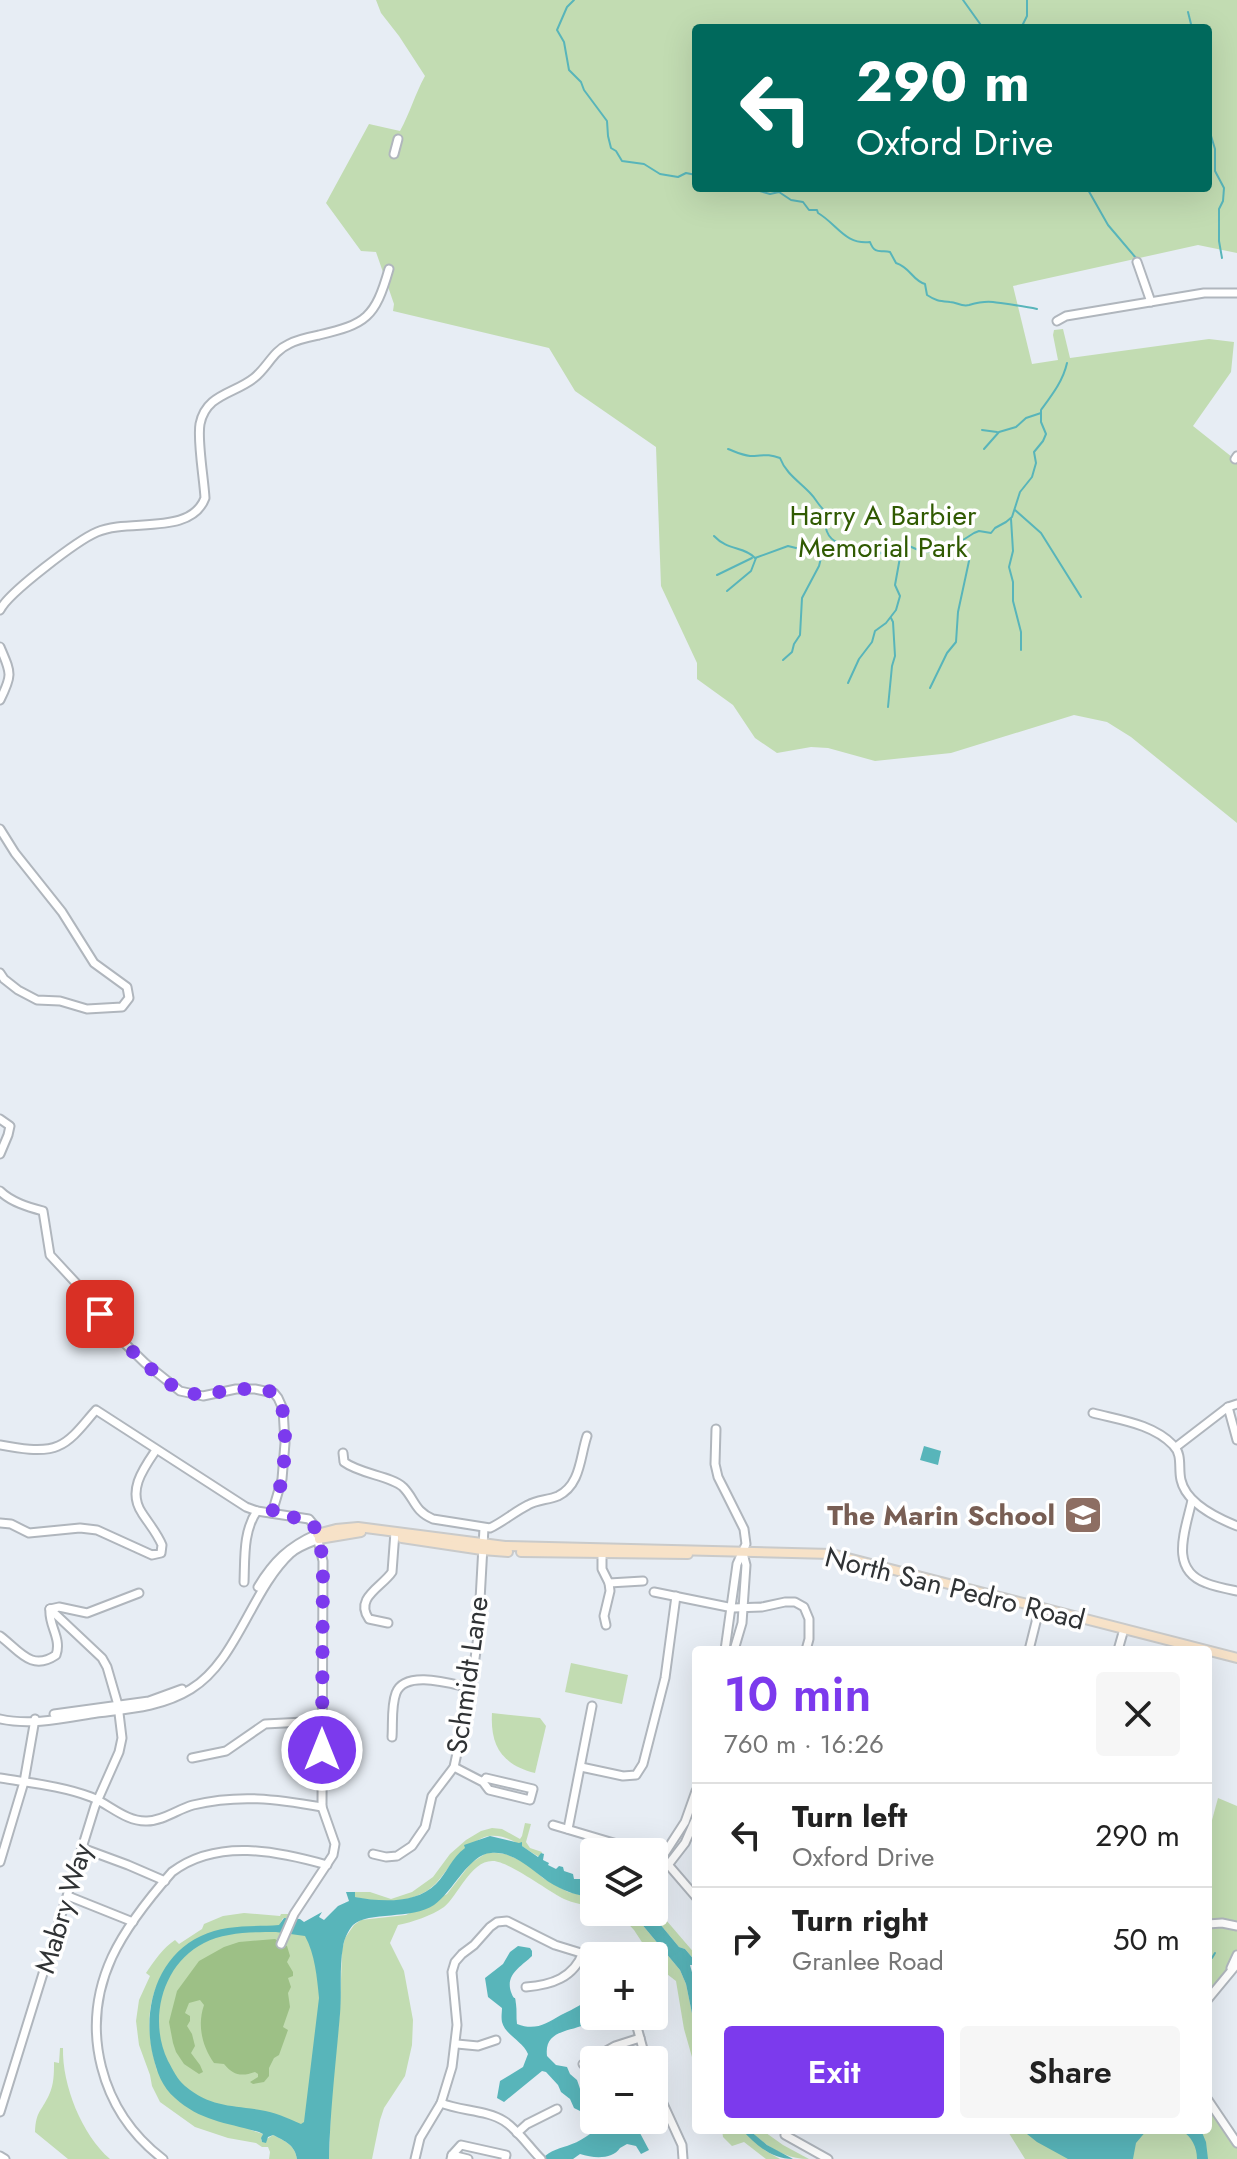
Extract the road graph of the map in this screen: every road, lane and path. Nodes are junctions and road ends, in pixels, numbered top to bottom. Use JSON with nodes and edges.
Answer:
{"nodes":[{"id":1,"x":398,"y":139,"type":"dead end"},
{"id":2,"x":394,"y":154,"type":"dead end"},
{"id":3,"x":1137,"y":262,"type":"dead end"},
{"id":4,"x":389,"y":269,"type":"dead end"},
{"id":5,"x":1237,"y":293,"type":"edge"},
{"id":6,"x":1151,"y":302,"type":"junction"},
{"id":7,"x":1057,"y":321,"type":"dead end"},
{"id":8,"x":0,"y":610,"type":"edge"},
{"id":9,"x":0,"y":647,"type":"edge"},
{"id":10,"x":0,"y":700,"type":"edge"},
{"id":11,"x":0,"y":829,"type":"edge"},
{"id":12,"x":0,"y":973,"type":"edge"},
{"id":13,"x":0,"y":1119,"type":"edge"},
{"id":14,"x":0,"y":1154,"type":"edge"},
{"id":15,"x":0,"y":1191,"type":"edge"},
{"id":16,"x":1237,"y":1404,"type":"edge"},
{"id":17,"x":1228,"y":1407,"type":"junction"},
{"id":18,"x":1093,"y":1413,"type":"dead end"},
{"id":19,"x":716,"y":1429,"type":"dead end"},
{"id":20,"x":587,"y":1436,"type":"dead end"},
{"id":21,"x":1237,"y":1440,"type":"edge"},
{"id":22,"x":0,"y":1445,"type":"edge"},
{"id":23,"x":1176,"y":1447,"type":"junction"},
{"id":24,"x":156,"y":1450,"type":"junction"},
{"id":25,"x":343,"y":1453,"type":"dead end"},
{"id":26,"x":1192,"y":1500,"type":"junction"},
{"id":27,"x":257,"y":1511,"type":"junction"},
{"id":28,"x":272,"y":1513,"type":"junction"},
{"id":29,"x":0,"y":1523,"type":"edge"},
{"id":30,"x":1237,"y":1526,"type":"edge"},
{"id":31,"x":484,"y":1528,"type":"junction"},
{"id":32,"x":394,"y":1534,"type":"junction"},
{"id":33,"x":318,"y":1536,"type":"junction"},
{"id":34,"x":482,"y":1547,"type":"junction"},
{"id":35,"x":602,"y":1551,"type":"junction"},
{"id":36,"x":743,"y":1553,"type":"junction"},
{"id":37,"x":643,"y":1581,"type":"dead end"},
{"id":38,"x":244,"y":1582,"type":"dead end"},
{"id":39,"x":609,"y":1583,"type":"junction"},
{"id":40,"x":1237,"y":1591,"type":"edge"},
{"id":41,"x":654,"y":1592,"type":"dead end"},
{"id":42,"x":139,"y":1593,"type":"dead end"},
{"id":43,"x":676,"y":1596,"type":"junction"},
{"id":44,"x":1040,"y":1606,"type":"junction"},
{"id":45,"x":743,"y":1607,"type":"junction"},
{"id":46,"x":733,"y":1608,"type":"junction"},
{"id":47,"x":50,"y":1609,"type":"junction"},
{"id":48,"x":388,"y":1623,"type":"dead end"},
{"id":49,"x":606,"y":1625,"type":"dead end"},
{"id":50,"x":1124,"y":1629,"type":"junction"},
{"id":51,"x":0,"y":1636,"type":"edge"},
{"id":52,"x":726,"y":1646,"type":"edge"},
{"id":53,"x":735,"y":1646,"type":"edge"},
{"id":54,"x":807,"y":1646,"type":"edge"},
{"id":55,"x":1030,"y":1646,"type":"edge"},
{"id":56,"x":1119,"y":1646,"type":"edge"},
{"id":57,"x":1192,"y":1646,"type":"edge"},
{"id":58,"x":1212,"y":1651,"type":"edge"},
{"id":59,"x":1237,"y":1658,"type":"edge"},
{"id":60,"x":471,"y":1688,"type":"junction"},
{"id":61,"x":592,"y":1706,"type":"dead end"},
{"id":62,"x":118,"y":1708,"type":"junction"},
{"id":63,"x":0,"y":1716,"type":"edge"},
{"id":64,"x":35,"y":1720,"type":"junction"},
{"id":65,"x":323,"y":1721,"type":"junction"},
{"id":66,"x":392,"y":1737,"type":"dead end"},
{"id":67,"x":192,"y":1758,"type":"dead end"},
{"id":68,"x":454,"y":1767,"type":"junction"},
{"id":69,"x":581,"y":1767,"type":"junction"},
{"id":70,"x":0,"y":1778,"type":"edge"},
{"id":71,"x":24,"y":1782,"type":"junction"},
{"id":72,"x":483,"y":1782,"type":"junction"},
{"id":73,"x":97,"y":1801,"type":"junction"},
{"id":74,"x":692,"y":1802,"type":"edge"},
{"id":75,"x":322,"y":1807,"type":"junction"},
{"id":76,"x":553,"y":1825,"type":"dead end"},
{"id":77,"x":692,"y":1827,"type":"edge"},
{"id":78,"x":568,"y":1829,"type":"junction"},
{"id":79,"x":598,"y":1838,"type":"edge"},
{"id":80,"x":668,"y":1844,"type":"edge"},
{"id":81,"x":82,"y":1848,"type":"junction"},
{"id":82,"x":373,"y":1854,"type":"dead end"},
{"id":83,"x":0,"y":1862,"type":"edge"},
{"id":84,"x":327,"y":1865,"type":"junction"},
{"id":85,"x":668,"y":1865,"type":"joint"},
{"id":86,"x":165,"y":1881,"type":"junction"},
{"id":87,"x":692,"y":1892,"type":"edge"},
{"id":88,"x":68,"y":1896,"type":"junction"},
{"id":89,"x":133,"y":1922,"type":"junction"},
{"id":90,"x":1212,"y":1924,"type":"edge"},
{"id":91,"x":1237,"y":1926,"type":"edge"},
{"id":92,"x":281,"y":1944,"type":"dead end"},
{"id":93,"x":580,"y":1951,"type":"edge"},
{"id":94,"x":1237,"y":1955,"type":"edge"},
{"id":95,"x":580,"y":1960,"type":"edge"},
{"id":96,"x":1237,"y":1964,"type":"edge"},
{"id":97,"x":1229,"y":1974,"type":"junction"},
{"id":98,"x":526,"y":1987,"type":"dead end"},
{"id":99,"x":1212,"y":1994,"type":"edge"},
{"id":100,"x":638,"y":2030,"type":"edge"},
{"id":101,"x":640,"y":2038,"type":"junction"},
{"id":102,"x":496,"y":2040,"type":"dead end"},
{"id":103,"x":457,"y":2044,"type":"junction"},
{"id":104,"x":615,"y":2046,"type":"edge"},
{"id":105,"x":642,"y":2046,"type":"edge"},
{"id":106,"x":441,"y":2103,"type":"junction"},
{"id":107,"x":1212,"y":2106,"type":"edge"},
{"id":108,"x":557,"y":2109,"type":"dead end"},
{"id":109,"x":0,"y":2112,"type":"edge"},
{"id":110,"x":668,"y":2114,"type":"edge"},
{"id":111,"x":517,"y":2133,"type":"junction"},
{"id":112,"x":785,"y":2135,"type":"dead end"},
{"id":113,"x":1237,"y":2143,"type":"edge"},
{"id":114,"x":451,"y":2157,"type":"edge"},
{"id":115,"x":163,"y":2159,"type":"edge"},
{"id":116,"x":415,"y":2159,"type":"edge"},
{"id":117,"x":468,"y":2159,"type":"edge"},
{"id":118,"x":505,"y":2159,"type":"edge"},
{"id":119,"x":541,"y":2159,"type":"edge"},
{"id":120,"x":683,"y":2159,"type":"edge"},
{"id":121,"x":828,"y":2159,"type":"edge"}],
"edges":[{"from":1,"to":2,"type":"street"},
{"from":3,"to":6,"type":"street"},
{"from":4,"to":8,"type":"street"},
{"from":5,"to":6,"type":"street"},
{"from":6,"to":7,"type":"street"},
{"from":9,"to":10,"type":"street"},
{"from":11,"to":12,"type":"street"},
{"from":13,"to":14,"type":"street"},
{"from":15,"to":28,"type":"street"},
{"from":16,"to":17,"type":"street"},
{"from":17,"to":21,"type":"street"},
{"from":17,"to":23,"type":"street"},
{"from":18,"to":23,"type":"street"},
{"from":19,"to":36,"type":"street"},
{"from":20,"to":31,"type":"street"},
{"from":22,"to":24,"type":"street"},
{"from":23,"to":26,"type":"street"},
{"from":24,"to":27,"type":"street"},
{"from":24,"to":29,"type":"street"},
{"from":25,"to":31,"type":"street"},
{"from":26,"to":30,"type":"street"},
{"from":26,"to":40,"type":"street"},
{"from":27,"to":28,"type":"street"},
{"from":27,"to":38,"type":"street"},
{"from":28,"to":33,"type":"street"},
{"from":31,"to":34,"type":"street","name":"Schmidt Lane"},
{"from":32,"to":33,"type":"main road","name":"North San Pedro Road"},
{"from":32,"to":34,"type":"main road","name":"North San Pedro Road"},
{"from":32,"to":48,"type":"street"},
{"from":33,"to":62,"type":"street","name":"North San Pedro Road"},
{"from":33,"to":65,"type":"street"},
{"from":34,"to":35,"type":"main road","name":"North San Pedro Road"},
{"from":34,"to":60,"type":"street","name":"Schmidt Lane"},
{"from":35,"to":36,"type":"main road","name":"North San Pedro Road"},
{"from":35,"to":39,"type":"street"},
{"from":36,"to":44,"type":"main road","name":"North San Pedro Road"},
{"from":36,"to":45,"type":"street"},
{"from":36,"to":46,"type":"street"},
{"from":37,"to":39,"type":"street"},
{"from":39,"to":49,"type":"street"},
{"from":41,"to":43,"type":"street"},
{"from":42,"to":47,"type":"street"},
{"from":43,"to":46,"type":"street"},
{"from":43,"to":69,"type":"street"},
{"from":44,"to":50,"type":"main road","name":"North San Pedro Road"},
{"from":44,"to":55,"type":"street"},
{"from":45,"to":46,"type":"street"},
{"from":45,"to":53,"type":"street"},
{"from":45,"to":54,"type":"street"},
{"from":46,"to":52,"type":"street"},
{"from":47,"to":51,"type":"street"},
{"from":47,"to":62,"type":"street","name":"Mabry Way"},
{"from":50,"to":56,"type":"street"},
{"from":50,"to":57,"type":"main road","name":"North San Pedro Road"},
{"from":58,"to":59,"type":"main road","name":"North San Pedro Road"},
{"from":60,"to":66,"type":"street"},
{"from":60,"to":68,"type":"street","name":"Schmidt Lane"},
{"from":61,"to":69,"type":"street"},
{"from":62,"to":64,"type":"street","name":"North San Pedro Road"},
{"from":62,"to":73,"type":"street","name":"Mabry Way"},
{"from":63,"to":64,"type":"street","name":"North San Pedro Road"},
{"from":64,"to":71,"type":"street"},
{"from":65,"to":67,"type":"street"},
{"from":65,"to":75,"type":"street"},
{"from":68,"to":72,"type":"street"},
{"from":68,"to":82,"type":"street","name":"Schmidt Lane"},
{"from":69,"to":78,"type":"street"},
{"from":70,"to":71,"type":"street"},
{"from":71,"to":73,"type":"street"},
{"from":71,"to":83,"type":"street"},
{"from":72,"to":72,"type":"street"},
{"from":73,"to":75,"type":"street"},
{"from":73,"to":81,"type":"street","name":"Mabry Way"},
{"from":74,"to":80,"type":"street"},
{"from":75,"to":84,"type":"street"},
{"from":76,"to":78,"type":"street"},
{"from":77,"to":85,"type":"street"},
{"from":78,"to":79,"type":"street"},
{"from":81,"to":86,"type":"street"},
{"from":81,"to":88,"type":"street","name":"Mabry Way"},
{"from":84,"to":86,"type":"street"},
{"from":84,"to":92,"type":"street"},
{"from":85,"to":87,"type":"street"},
{"from":86,"to":89,"type":"street"},
{"from":88,"to":89,"type":"street"},
{"from":88,"to":109,"type":"street","name":"Mabry Way"},
{"from":89,"to":115,"type":"street"},
{"from":90,"to":91,"type":"street"},
{"from":93,"to":103,"type":"street"},
{"from":94,"to":97,"type":"street"},
{"from":95,"to":98,"type":"street"},
{"from":96,"to":97,"type":"street"},
{"from":97,"to":99,"type":"street"},
{"from":100,"to":101,"type":"street"},
{"from":101,"to":104,"type":"street"},
{"from":101,"to":105,"type":"street"},
{"from":102,"to":103,"type":"street"},
{"from":103,"to":106,"type":"street"},
{"from":106,"to":111,"type":"street"},
{"from":106,"to":116,"type":"street"},
{"from":107,"to":113,"type":"street"},
{"from":108,"to":111,"type":"street"},
{"from":110,"to":120,"type":"street"},
{"from":111,"to":119,"type":"street"},
{"from":112,"to":121,"type":"street"},
{"from":114,"to":117,"type":"street"},
{"from":114,"to":118,"type":"street"}]}
